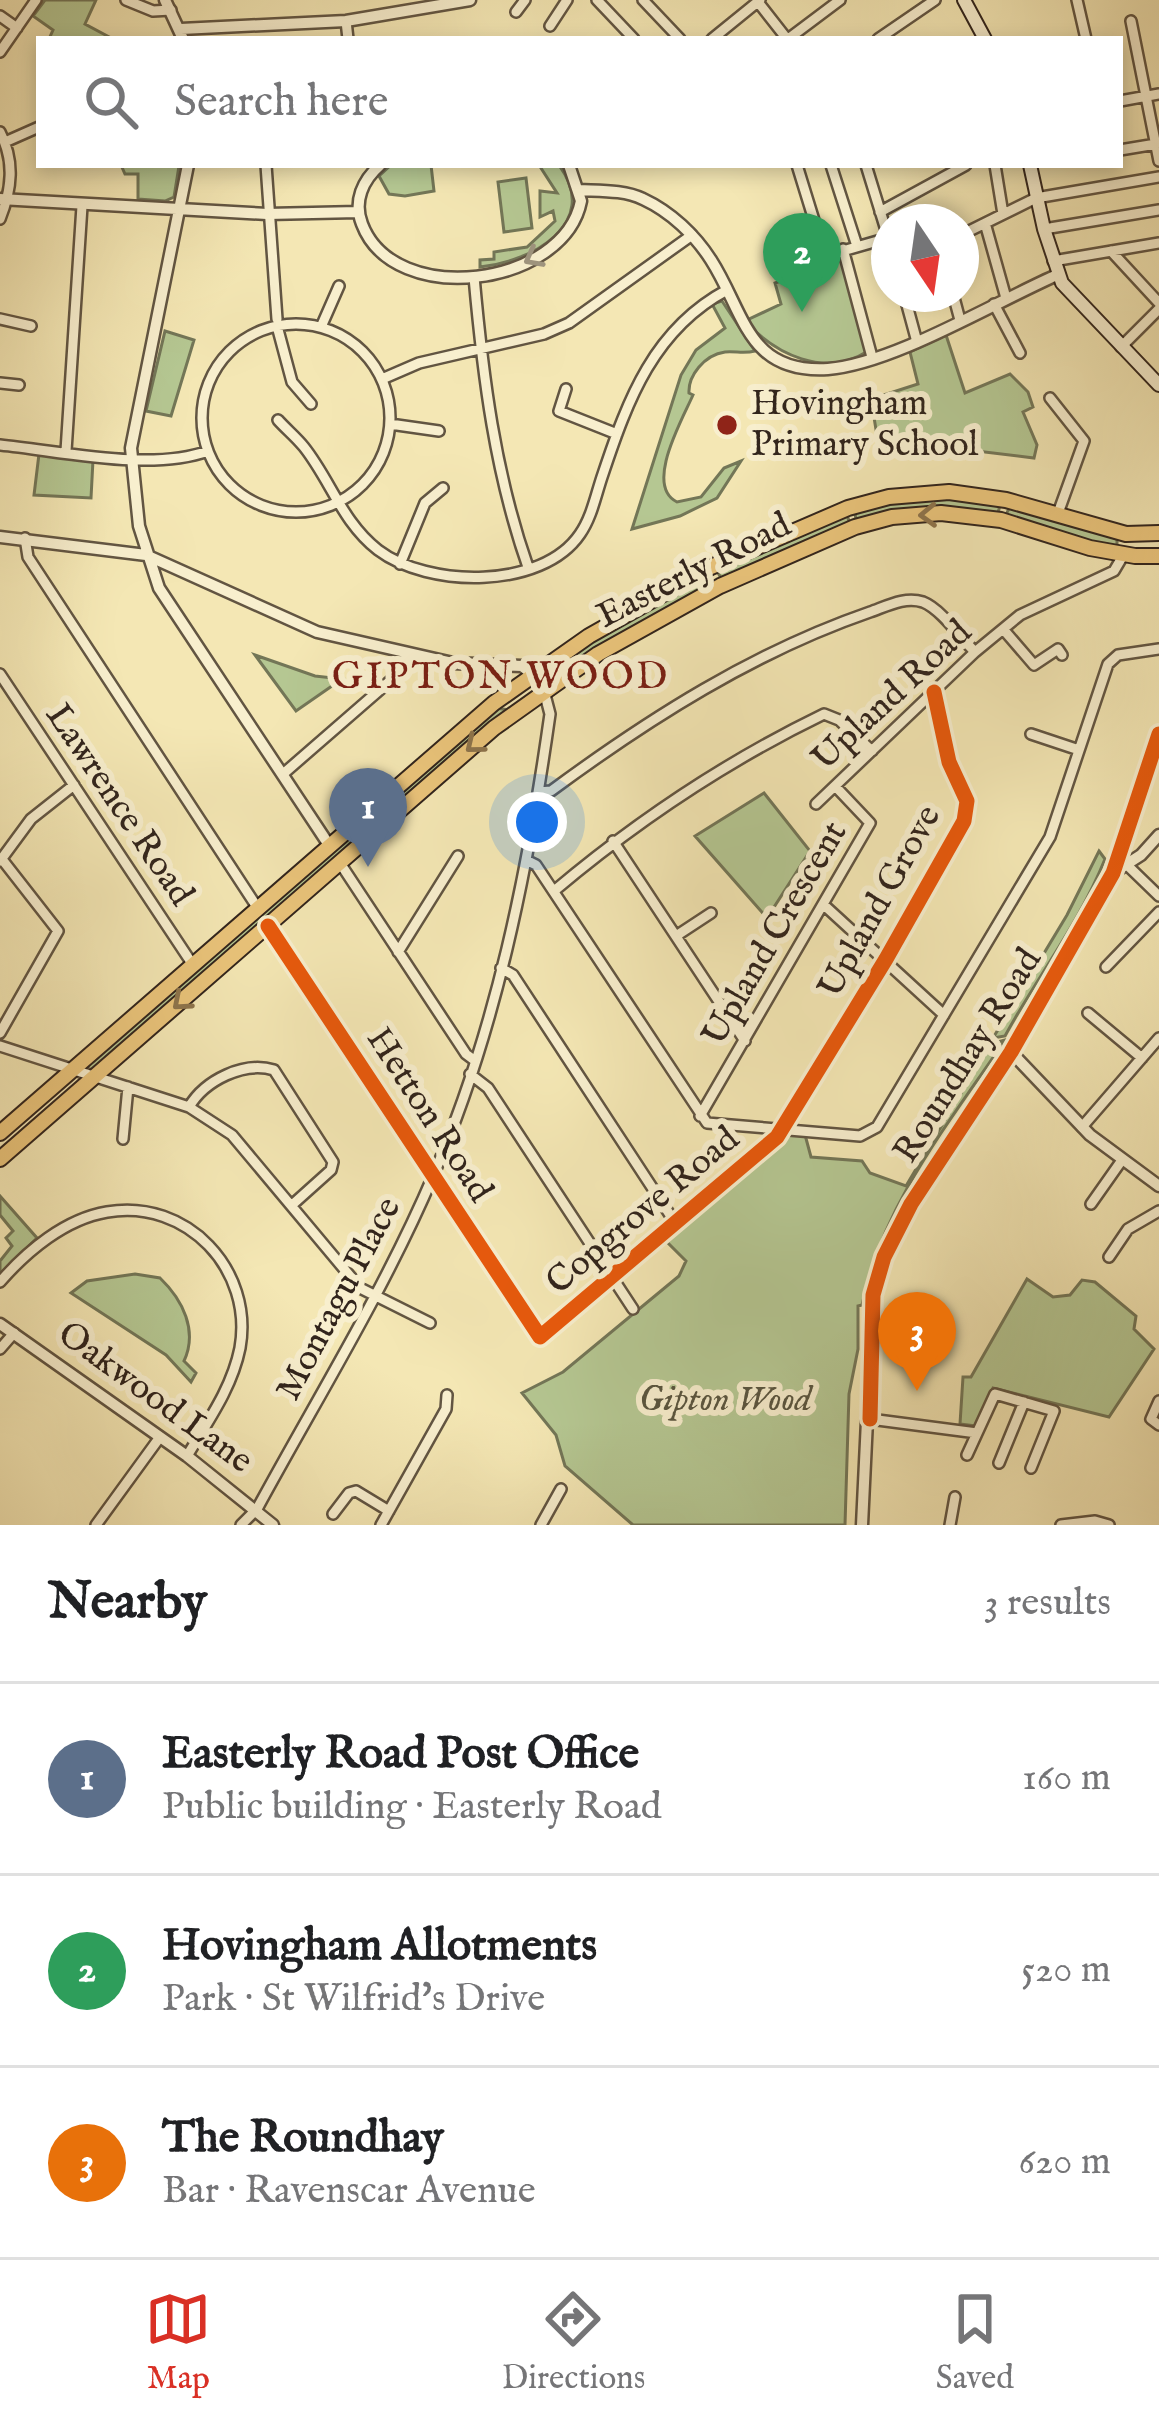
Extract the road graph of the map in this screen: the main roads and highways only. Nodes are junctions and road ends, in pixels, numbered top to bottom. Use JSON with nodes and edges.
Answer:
{"nodes":[{"id":1,"x":964,"y":0,"type":"edge"},
{"id":2,"x":980,"y":36,"type":"edge"},
{"id":3,"x":1031,"y":168,"type":"edge"},
{"id":4,"x":1159,"y":386,"type":"edge"},
{"id":5,"x":1006,"y":500,"type":"junction"},
{"id":6,"x":848,"y":508,"type":"junction"},
{"id":7,"x":1000,"y":520,"type":"junction"},
{"id":8,"x":854,"y":527,"type":"junction"},
{"id":9,"x":1159,"y":533,"type":"edge"},
{"id":10,"x":1126,"y":534,"type":"junction"},
{"id":11,"x":1124,"y":554,"type":"junction"},
{"id":12,"x":1159,"y":556,"type":"edge"},
{"id":13,"x":711,"y":568,"type":"junction"},
{"id":14,"x":720,"y":586,"type":"junction"},
{"id":15,"x":23,"y":1112,"type":"junction"},
{"id":16,"x":38,"y":1126,"type":"junction"},
{"id":17,"x":0,"y":1132,"type":"edge"},
{"id":18,"x":0,"y":1160,"type":"edge"}],
"edges":[{"from":1,"to":2,"type":"main road"},
{"from":3,"to":4,"type":"main road"},
{"from":5,"to":6,"type":"main road","name":"Easterly Road"},
{"from":5,"to":7,"type":"main road"},
{"from":5,"to":10,"type":"main road","name":"Easterly Road"},
{"from":6,"to":8,"type":"main road"},
{"from":6,"to":13,"type":"main road","name":"Easterly Road"},
{"from":7,"to":8,"type":"main road","name":"Easterly Road","one_way":true},
{"from":7,"to":11,"type":"main road","name":"Easterly Road"},
{"from":8,"to":14,"type":"main road","name":"Easterly Road"},
{"from":9,"to":10,"type":"main road","name":"Easterly Road"},
{"from":10,"to":11,"type":"main road"},
{"from":11,"to":12,"type":"main road","name":"Easterly Road"},
{"from":13,"to":14,"type":"main road"},
{"from":13,"to":15,"type":"main road","name":"Easterly Road"},
{"from":14,"to":16,"type":"main road","name":"Easterly Road","one_way":true},
{"from":15,"to":16,"type":"main road"},
{"from":15,"to":17,"type":"main road","name":"Easterly Road"},
{"from":16,"to":18,"type":"main road","name":"Easterly Road"}]}
